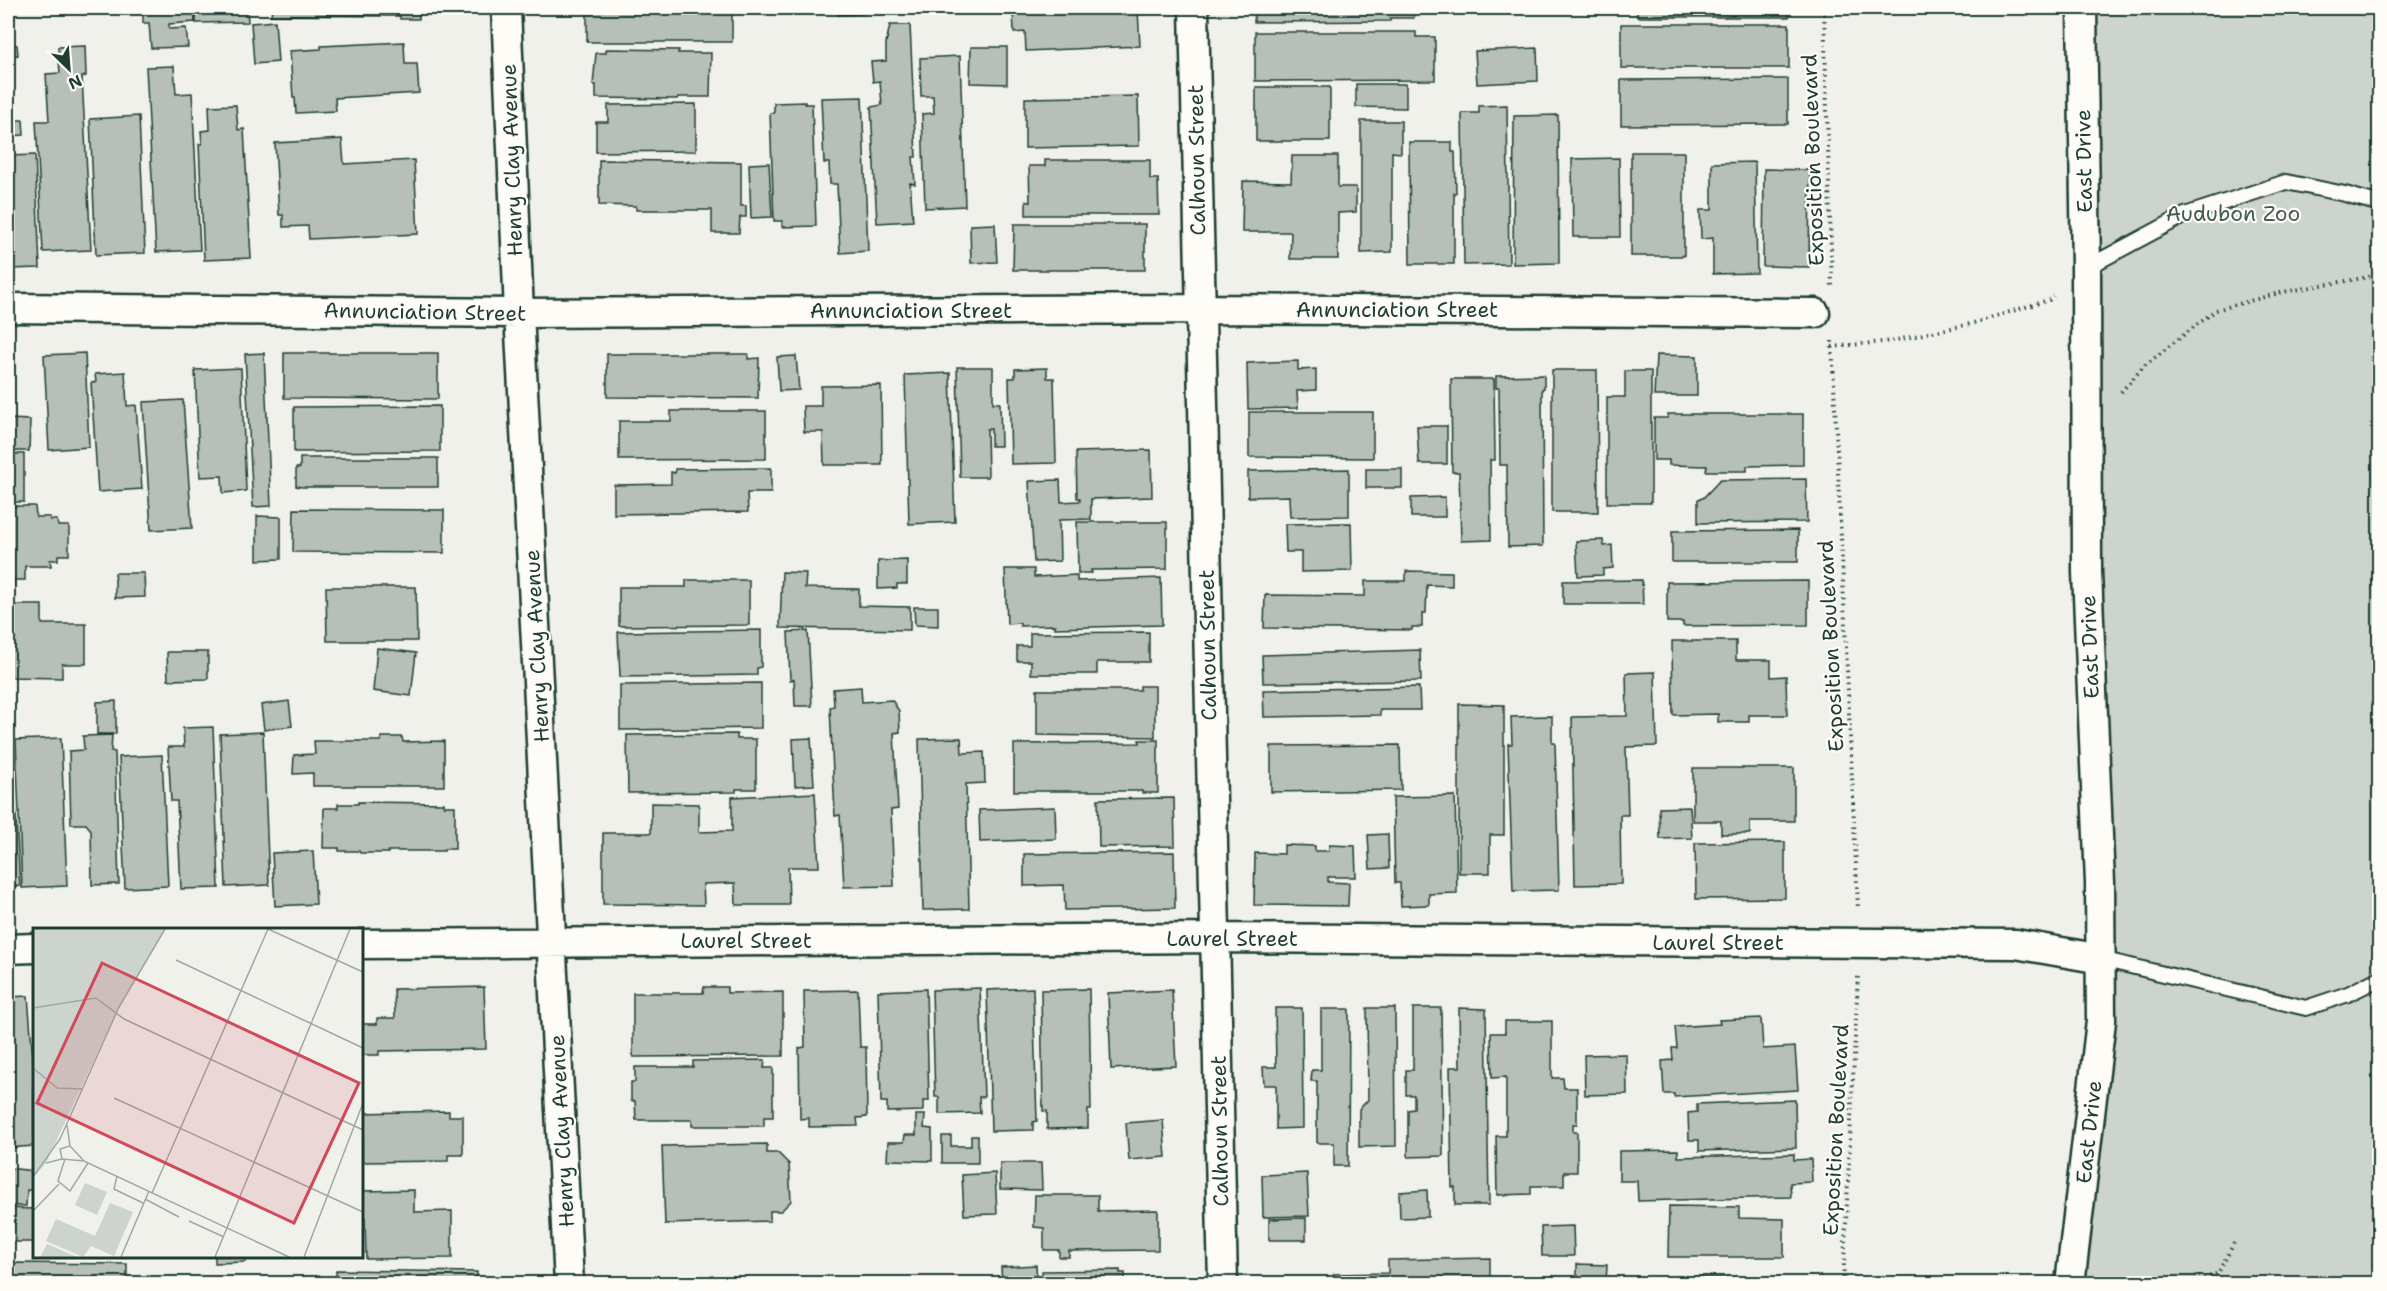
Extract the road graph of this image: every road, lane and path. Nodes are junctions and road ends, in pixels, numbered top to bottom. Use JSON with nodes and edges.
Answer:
{"nodes":[{"id":1,"x":506,"y":8,"type":"edge"},
{"id":2,"x":1194,"y":8,"type":"edge"},
{"id":3,"x":1824,"y":8,"type":"edge"},
{"id":4,"x":2082,"y":8,"type":"edge"},
{"id":5,"x":2379,"y":204,"type":"edge"},
{"id":6,"x":2086,"y":268,"type":"junction"},
{"id":7,"x":2379,"y":274,"type":"edge"},
{"id":8,"x":1823,"y":304,"type":"joint"},
{"id":9,"x":8,"y":308,"type":"edge"},
{"id":10,"x":1200,"y":309,"type":"junction"},
{"id":11,"x":519,"y":313,"type":"junction"},
{"id":12,"x":1832,"y":339,"type":"dead end"},
{"id":13,"x":1832,"y":347,"type":"junction"},
{"id":14,"x":2086,"y":411,"type":"junction"},
{"id":15,"x":1215,"y":938,"type":"junction"},
{"id":16,"x":552,"y":941,"type":"junction"},
{"id":17,"x":363,"y":944,"type":"edge"},
{"id":18,"x":1859,"y":944,"type":"junction"},
{"id":19,"x":33,"y":948,"type":"edge"},
{"id":20,"x":8,"y":949,"type":"edge"},
{"id":21,"x":2101,"y":959,"type":"junction"},
{"id":22,"x":2379,"y":978,"type":"edge"},
{"id":23,"x":2234,"y":1243,"type":"dead end"},
{"id":24,"x":569,"y":1284,"type":"edge"},
{"id":25,"x":1223,"y":1284,"type":"edge"},
{"id":26,"x":1843,"y":1284,"type":"edge"},
{"id":27,"x":2070,"y":1284,"type":"edge"},
{"id":28,"x":2193,"y":1284,"type":"edge"}],
"edges":[{"from":1,"to":11,"type":"street","name":"Henry Clay Avenue"},
{"from":2,"to":10,"type":"street","name":"Calhoun Street"},
{"from":3,"to":8,"type":"path","name":"Exposition Boulevard"},
{"from":4,"to":6,"type":"street","name":"East Drive"},
{"from":5,"to":6,"type":"lane"},
{"from":6,"to":13,"type":"path"},
{"from":6,"to":14,"type":"street","name":"East Drive"},
{"from":7,"to":14,"type":"path"},
{"from":8,"to":10,"type":"street","name":"Annunciation Street"},
{"from":9,"to":11,"type":"street","name":"Annunciation Street"},
{"from":10,"to":11,"type":"street","name":"Annunciation Street"},
{"from":10,"to":15,"type":"street","name":"Calhoun Street"},
{"from":11,"to":16,"type":"street","name":"Henry Clay Avenue"},
{"from":12,"to":13,"type":"path","name":"Exposition Boulevard"},
{"from":13,"to":18,"type":"path","name":"Exposition Boulevard"},
{"from":14,"to":21,"type":"street","name":"East Drive"},
{"from":15,"to":16,"type":"street","name":"Laurel Street"},
{"from":15,"to":18,"type":"street","name":"Laurel Street"},
{"from":15,"to":25,"type":"street","name":"Calhoun Street"},
{"from":16,"to":17,"type":"street","name":"Laurel Street"},
{"from":16,"to":24,"type":"street","name":"Henry Clay Avenue"},
{"from":18,"to":21,"type":"street","name":"Laurel Street"},
{"from":18,"to":26,"type":"path","name":"Exposition Boulevard"},
{"from":19,"to":20,"type":"street"},
{"from":21,"to":22,"type":"lane"},
{"from":21,"to":27,"type":"street","name":"East Drive"},
{"from":23,"to":28,"type":"path"}]}
